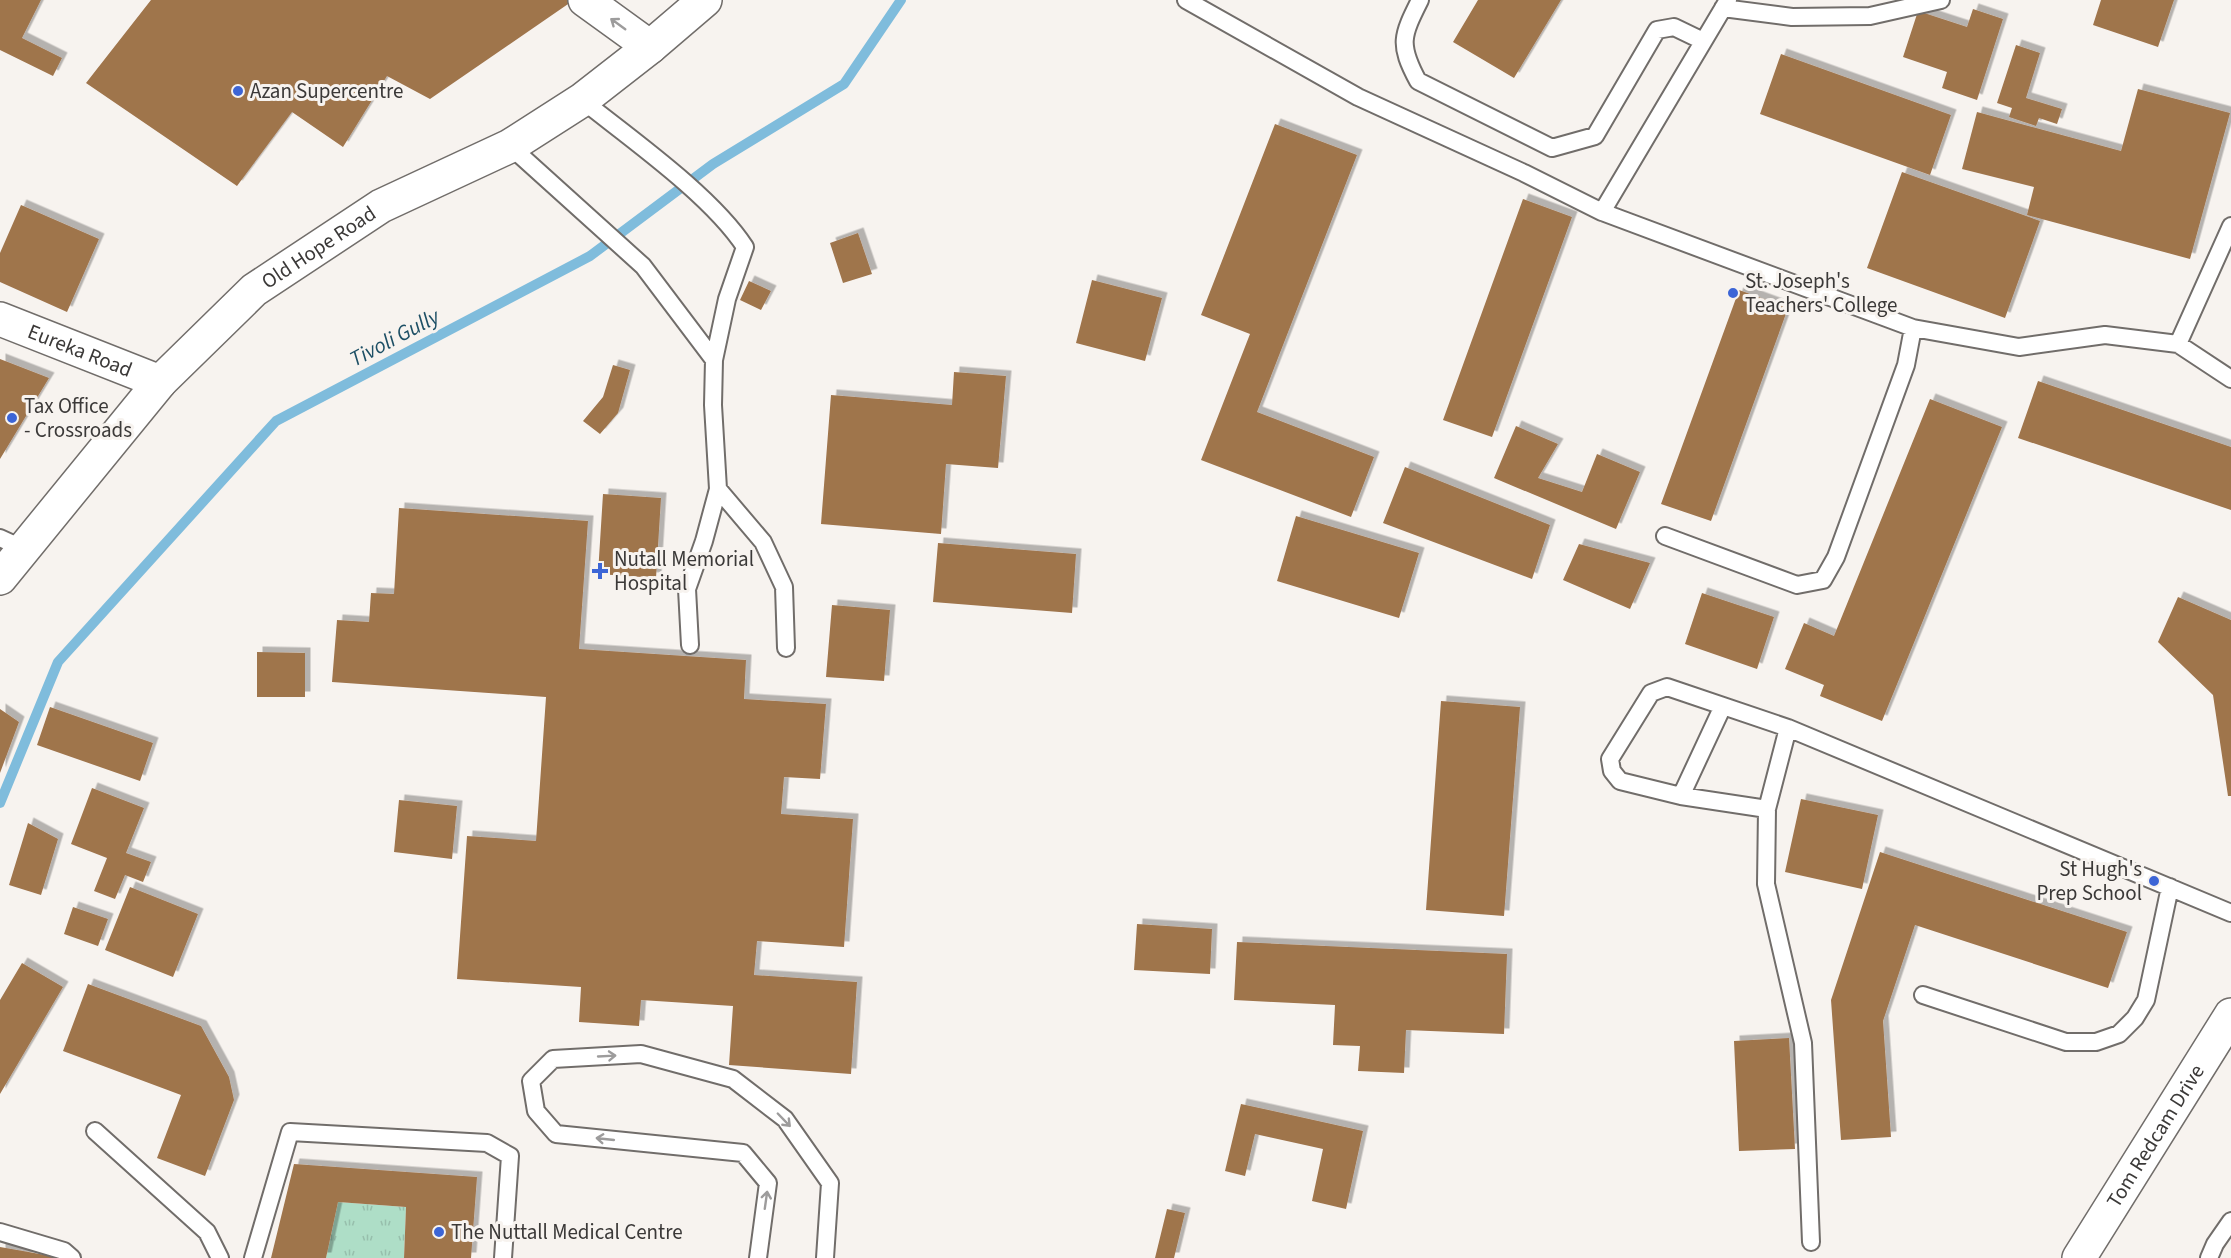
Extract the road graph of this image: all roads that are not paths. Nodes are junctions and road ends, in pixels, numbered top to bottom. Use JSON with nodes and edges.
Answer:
{"nodes":[{"id":1,"x":585,"y":0,"type":"edge"},
{"id":2,"x":705,"y":0,"type":"edge"},
{"id":3,"x":1186,"y":0,"type":"edge"},
{"id":4,"x":1420,"y":0,"type":"edge"},
{"id":5,"x":1941,"y":0,"type":"edge"},
{"id":6,"x":1725,"y":4,"type":"edge"},
{"id":7,"x":1703,"y":41,"type":"junction"},
{"id":8,"x":650,"y":47,"type":"junction"},
{"id":9,"x":582,"y":100,"type":"junction"},
{"id":10,"x":510,"y":146,"type":"junction"},
{"id":11,"x":1602,"y":212,"type":"junction"},
{"id":12,"x":2231,"y":226,"type":"edge"},
{"id":13,"x":0,"y":319,"type":"edge"},
{"id":14,"x":1913,"y":328,"type":"junction"},
{"id":15,"x":2178,"y":344,"type":"junction"},
{"id":16,"x":714,"y":360,"type":"junction"},
{"id":17,"x":2231,"y":379,"type":"edge"},
{"id":18,"x":160,"y":382,"type":"junction"},
{"id":19,"x":718,"y":489,"type":"junction"},
{"id":20,"x":1665,"y":536,"type":"dead end"},
{"id":21,"x":12,"y":544,"type":"edge"},
{"id":22,"x":0,"y":578,"type":"edge"},
{"id":23,"x":690,"y":645,"type":"dead end"},
{"id":24,"x":786,"y":648,"type":"dead end"},
{"id":25,"x":1723,"y":706,"type":"junction"},
{"id":26,"x":1788,"y":728,"type":"junction"},
{"id":27,"x":1681,"y":796,"type":"junction"},
{"id":28,"x":1767,"y":809,"type":"junction"},
{"id":29,"x":2170,"y":887,"type":"junction"},
{"id":30,"x":2231,"y":913,"type":"edge"},
{"id":31,"x":1923,"y":995,"type":"dead end"},
{"id":32,"x":2231,"y":1015,"type":"edge"},
{"id":33,"x":95,"y":1131,"type":"dead end"},
{"id":34,"x":2231,"y":1221,"type":"edge"},
{"id":35,"x":0,"y":1232,"type":"edge"},
{"id":36,"x":1811,"y":1242,"type":"dead end"},
{"id":37,"x":72,"y":1258,"type":"edge"},
{"id":38,"x":220,"y":1258,"type":"edge"},
{"id":39,"x":253,"y":1258,"type":"edge"},
{"id":40,"x":503,"y":1258,"type":"edge"},
{"id":41,"x":758,"y":1258,"type":"edge"},
{"id":42,"x":825,"y":1258,"type":"edge"},
{"id":43,"x":2079,"y":1258,"type":"edge"},
{"id":44,"x":2209,"y":1258,"type":"edge"}],
"edges":[{"from":8,"to":1,"type":"main road","one_way":true},
{"from":2,"to":8,"type":"main road","name":"Old Hope Road"},
{"from":3,"to":11,"type":"lane"},
{"from":4,"to":7,"type":"lane"},
{"from":5,"to":6,"type":"lane"},
{"from":6,"to":7,"type":"lane"},
{"from":7,"to":11,"type":"lane"},
{"from":8,"to":9,"type":"main road","name":"Old Hope Road"},
{"from":9,"to":10,"type":"main road","name":"Old Hope Road"},
{"from":9,"to":16,"type":"lane"},
{"from":10,"to":16,"type":"lane"},
{"from":10,"to":18,"type":"main road","name":"Old Hope Road"},
{"from":11,"to":14,"type":"lane"},
{"from":12,"to":15,"type":"lane"},
{"from":13,"to":18,"type":"main road","name":"Eureka Road"},
{"from":14,"to":15,"type":"lane"},
{"from":14,"to":20,"type":"lane"},
{"from":15,"to":17,"type":"lane"},
{"from":16,"to":19,"type":"lane"},
{"from":18,"to":21,"type":"main road","name":"Old Hope Road"},
{"from":19,"to":23,"type":"lane"},
{"from":19,"to":24,"type":"lane"},
{"from":21,"to":22,"type":"main road","name":"Old Hope Road"},
{"from":25,"to":26,"type":"lane"},
{"from":25,"to":27,"type":"lane"},
{"from":25,"to":27,"type":"lane"},
{"from":26,"to":28,"type":"lane"},
{"from":26,"to":29,"type":"lane"},
{"from":27,"to":28,"type":"lane"},
{"from":28,"to":36,"type":"lane"},
{"from":29,"to":30,"type":"lane"},
{"from":29,"to":31,"type":"lane"},
{"from":32,"to":43,"type":"main road","name":"Tom Redcam Drive"},
{"from":33,"to":38,"type":"lane"},
{"from":34,"to":44,"type":"lane"},
{"from":35,"to":37,"type":"lane"},
{"from":39,"to":40,"type":"lane"},
{"from":41,"to":42,"type":"lane","one_way":true}]}
